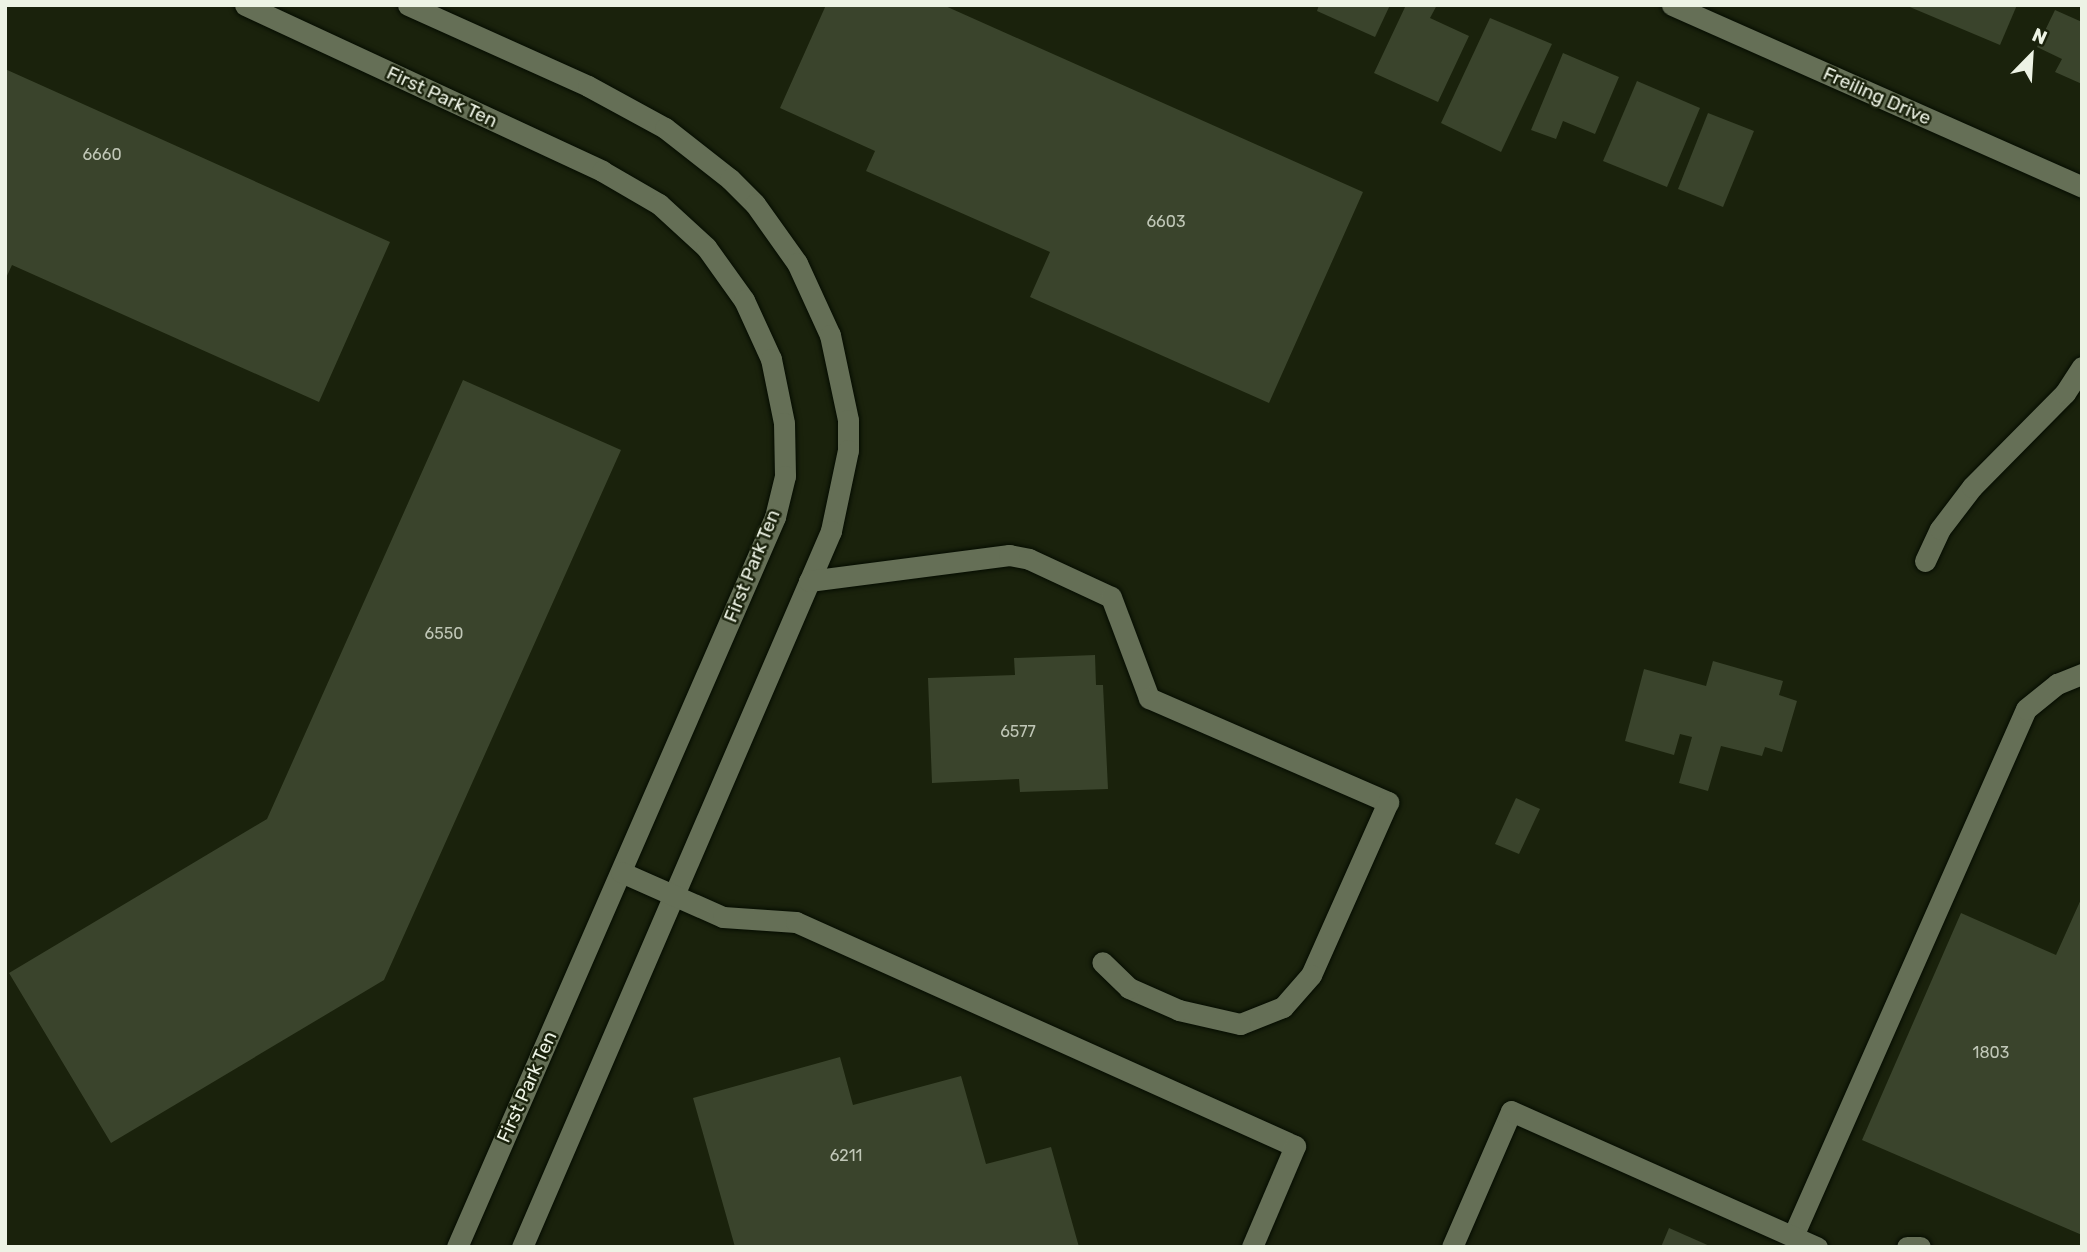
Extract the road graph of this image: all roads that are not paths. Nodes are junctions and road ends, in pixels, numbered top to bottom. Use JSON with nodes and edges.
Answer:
{"nodes":[{"id":1,"x":245,"y":5,"type":"edge"},
{"id":2,"x":408,"y":5,"type":"edge"},
{"id":3,"x":1672,"y":5,"type":"edge"},
{"id":4,"x":2082,"y":187,"type":"edge"},
{"id":5,"x":2082,"y":367,"type":"edge"},
{"id":6,"x":1925,"y":561,"type":"dead end"},
{"id":7,"x":809,"y":581,"type":"junction"},
{"id":8,"x":2082,"y":674,"type":"edge"},
{"id":9,"x":621,"y":872,"type":"junction"},
{"id":10,"x":674,"y":896,"type":"junction"},
{"id":11,"x":1102,"y":962,"type":"dead end"},
{"id":12,"x":1793,"y":1236,"type":"junction"},
{"id":13,"x":457,"y":1247,"type":"edge"},
{"id":14,"x":522,"y":1247,"type":"edge"},
{"id":15,"x":1252,"y":1247,"type":"edge"},
{"id":16,"x":1452,"y":1247,"type":"edge"},
{"id":17,"x":1816,"y":1247,"type":"edge"},
{"id":18,"x":1907,"y":1247,"type":"edge"},
{"id":19,"x":1920,"y":1247,"type":"edge"}],
"edges":[{"from":1,"to":9,"type":"street","name":"First Park Ten"},
{"from":2,"to":7,"type":"street"},
{"from":3,"to":4,"type":"street","name":"Freiling Drive"},
{"from":5,"to":6,"type":"street"},
{"from":7,"to":10,"type":"street"},
{"from":7,"to":11,"type":"street"},
{"from":8,"to":12,"type":"street"},
{"from":9,"to":10,"type":"street"},
{"from":9,"to":13,"type":"street","name":"First Park Ten"},
{"from":10,"to":14,"type":"street"},
{"from":10,"to":15,"type":"street"},
{"from":12,"to":16,"type":"street"},
{"from":12,"to":17,"type":"street"},
{"from":18,"to":19,"type":"street"}]}
